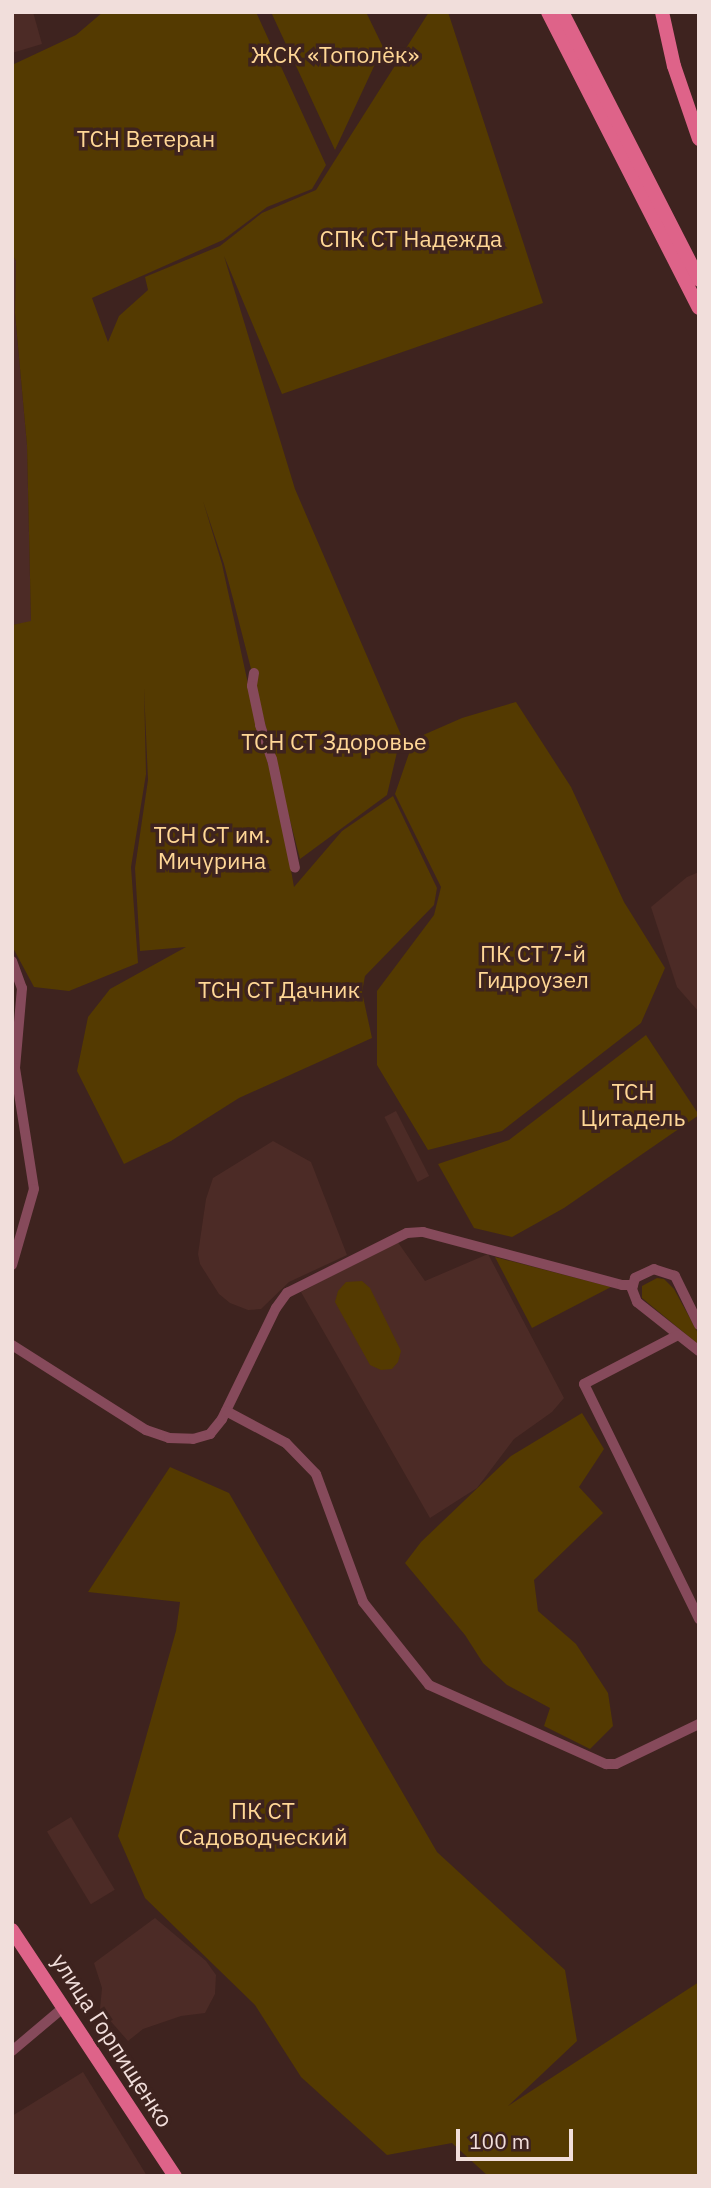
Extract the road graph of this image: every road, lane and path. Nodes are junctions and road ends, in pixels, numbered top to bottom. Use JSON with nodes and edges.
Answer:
{"nodes":[{"id":1,"x":548,"y":12,"type":"edge"},
{"id":2,"x":562,"y":12,"type":"edge"},
{"id":3,"x":662,"y":12,"type":"edge"},
{"id":4,"x":699,"y":139,"type":"edge"},
{"id":5,"x":699,"y":279,"type":"edge"},
{"id":6,"x":699,"y":308,"type":"edge"},
{"id":7,"x":254,"y":673,"type":"dead end"},
{"id":8,"x":295,"y":868,"type":"dead end"},
{"id":9,"x":12,"y":961,"type":"edge"},
{"id":10,"x":12,"y":1265,"type":"edge"},
{"id":11,"x":633,"y":1284,"type":"junction"},
{"id":12,"x":699,"y":1325,"type":"edge"},
{"id":13,"x":678,"y":1335,"type":"junction"},
{"id":14,"x":12,"y":1345,"type":"edge"},
{"id":15,"x":699,"y":1351,"type":"edge"},
{"id":16,"x":226,"y":1411,"type":"junction"},
{"id":17,"x":699,"y":1619,"type":"edge"},
{"id":18,"x":699,"y":1724,"type":"edge"},
{"id":19,"x":12,"y":1930,"type":"edge"},
{"id":20,"x":64,"y":2007,"type":"junction"},
{"id":21,"x":12,"y":2051,"type":"edge"},
{"id":22,"x":175,"y":2176,"type":"edge"}],
"edges":[{"from":1,"to":6,"type":"main road"},
{"from":2,"to":5,"type":"main road"},
{"from":3,"to":4,"type":"main road"},
{"from":7,"to":8,"type":"street"},
{"from":9,"to":10,"type":"street"},
{"from":11,"to":12,"type":"street"},
{"from":11,"to":13,"type":"street"},
{"from":11,"to":16,"type":"street"},
{"from":13,"to":15,"type":"street"},
{"from":13,"to":17,"type":"street"},
{"from":14,"to":16,"type":"street"},
{"from":16,"to":18,"type":"street"},
{"from":19,"to":20,"type":"main road","name":"улица Горпищенко"},
{"from":20,"to":21,"type":"street"},
{"from":20,"to":22,"type":"main road","name":"улица Горпищенко"}]}
